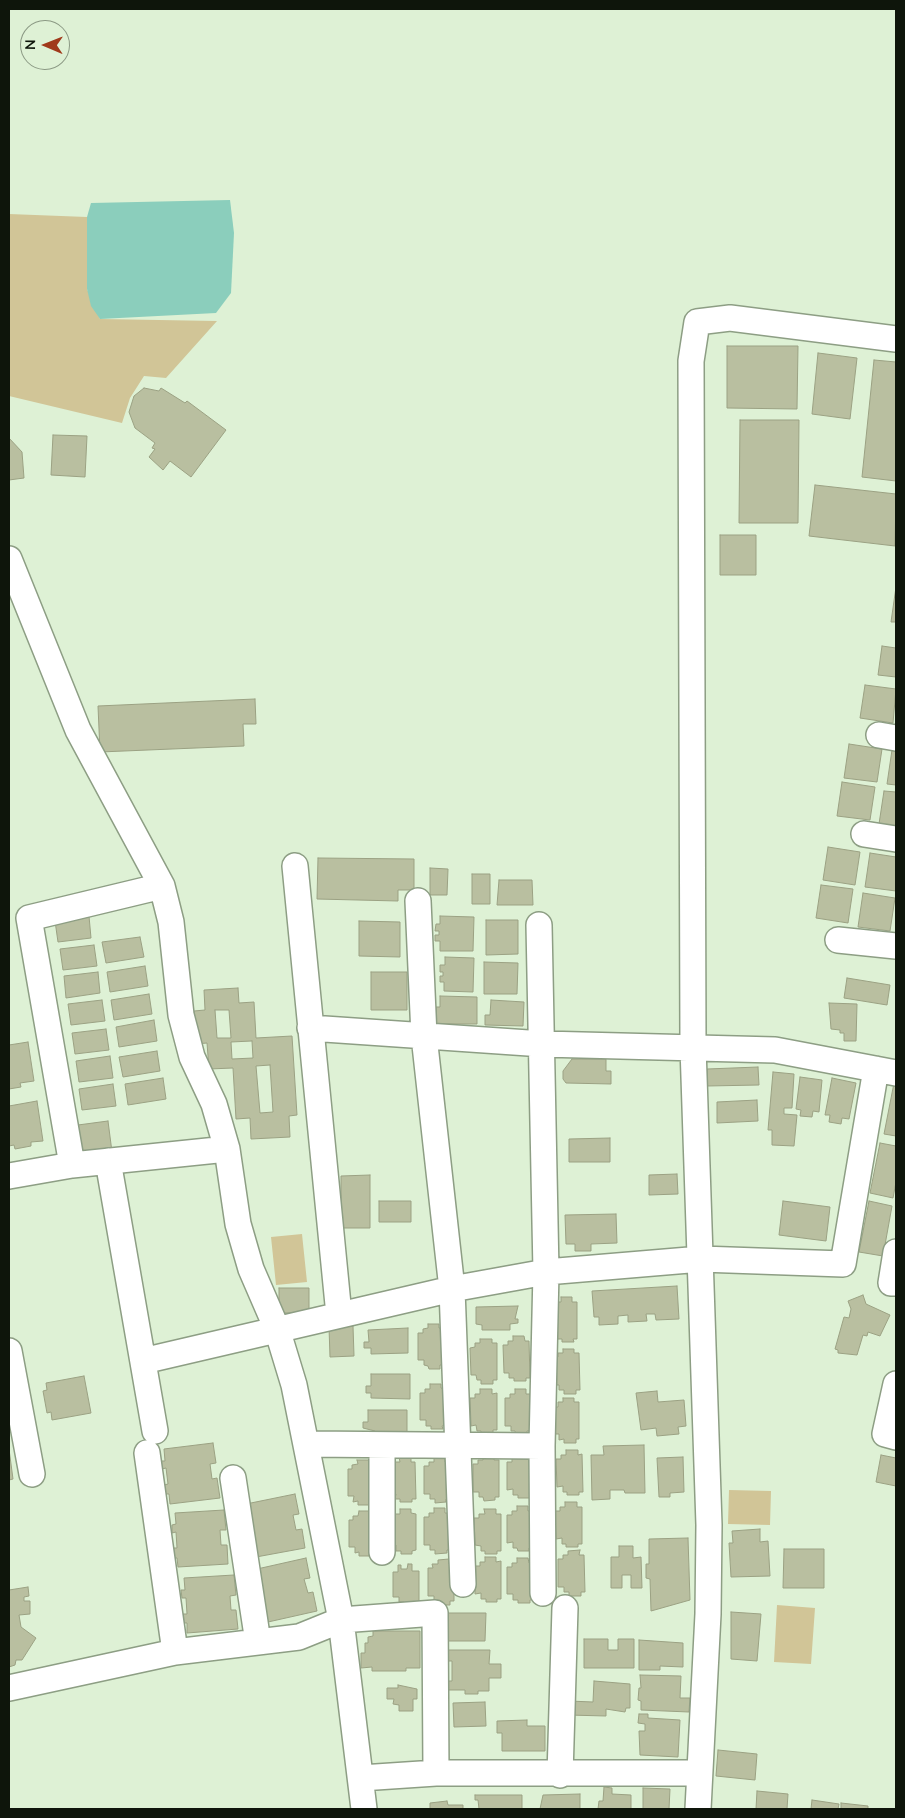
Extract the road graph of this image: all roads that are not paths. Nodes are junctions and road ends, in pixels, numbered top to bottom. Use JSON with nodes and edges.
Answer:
{"nodes":[{"id":1,"x":896,"y":339,"type":"edge"},
{"id":2,"x":9,"y":559,"type":"edge"},
{"id":3,"x":864,"y":834,"type":"dead end"},
{"id":4,"x":896,"y":839,"type":"edge"},
{"id":5,"x":295,"y":866,"type":"dead end"},
{"id":6,"x":162,"y":886,"type":"junction"},
{"id":7,"x":418,"y":901,"type":"dead end"},
{"id":8,"x":539,"y":924,"type":"dead end"},
{"id":9,"x":838,"y":940,"type":"dead end"},
{"id":10,"x":896,"y":946,"type":"edge"},
{"id":11,"x":310,"y":1028,"type":"junction"},
{"id":12,"x":424,"y":1036,"type":"junction"},
{"id":13,"x":543,"y":1044,"type":"junction"},
{"id":14,"x":693,"y":1047,"type":"junction"},
{"id":15,"x":886,"y":1071,"type":"edge"},
{"id":16,"x":227,"y":1149,"type":"junction"},
{"id":17,"x":108,"y":1161,"type":"junction"},
{"id":18,"x":72,"y":1165,"type":"junction"},
{"id":19,"x":9,"y":1176,"type":"edge"},
{"id":20,"x":896,"y":1252,"type":"edge"},
{"id":21,"x":701,"y":1259,"type":"junction"},
{"id":22,"x":546,"y":1272,"type":"junction"},
{"id":23,"x":896,"y":1283,"type":"edge"},
{"id":24,"x":452,"y":1289,"type":"junction"},
{"id":25,"x":339,"y":1315,"type":"junction"},
{"id":26,"x":277,"y":1329,"type":"junction"},
{"id":27,"x":9,"y":1351,"type":"edge"},
{"id":28,"x":143,"y":1360,"type":"junction"},
{"id":29,"x":896,"y":1384,"type":"edge"},
{"id":30,"x":896,"y":1437,"type":"edge"},
{"id":31,"x":306,"y":1444,"type":"junction"},
{"id":32,"x":382,"y":1445,"type":"junction"},
{"id":33,"x":459,"y":1446,"type":"junction"},
{"id":34,"x":542,"y":1446,"type":"junction"},
{"id":35,"x":32,"y":1474,"type":"dead end"},
{"id":36,"x":233,"y":1478,"type":"dead end"},
{"id":37,"x":382,"y":1552,"type":"dead end"},
{"id":38,"x":463,"y":1584,"type":"dead end"},
{"id":39,"x":543,"y":1593,"type":"dead end"},
{"id":40,"x":565,"y":1608,"type":"dead end"},
{"id":41,"x":341,"y":1620,"type":"junction"},
{"id":42,"x":258,"y":1642,"type":"junction"},
{"id":43,"x":175,"y":1652,"type":"junction"},
{"id":44,"x":9,"y":1688,"type":"edge"},
{"id":45,"x":436,"y":1773,"type":"junction"},
{"id":46,"x":699,"y":1773,"type":"junction"},
{"id":47,"x":560,"y":1774,"type":"junction"},
{"id":48,"x":361,"y":1778,"type":"junction"},
{"id":49,"x":364,"y":1809,"type":"edge"},
{"id":50,"x":698,"y":1809,"type":"edge"}],
"edges":[{"from":1,"to":14,"type":"street"},
{"from":2,"to":6,"type":"street"},
{"from":3,"to":4,"type":"street"},
{"from":5,"to":11,"type":"street"},
{"from":6,"to":16,"type":"street"},
{"from":6,"to":18,"type":"street"},
{"from":7,"to":12,"type":"street"},
{"from":8,"to":13,"type":"street"},
{"from":9,"to":10,"type":"street"},
{"from":11,"to":12,"type":"street"},
{"from":11,"to":25,"type":"street"},
{"from":12,"to":13,"type":"street"},
{"from":12,"to":24,"type":"street"},
{"from":13,"to":14,"type":"street"},
{"from":13,"to":22,"type":"street"},
{"from":14,"to":15,"type":"street"},
{"from":14,"to":21,"type":"street"},
{"from":15,"to":21,"type":"street"},
{"from":16,"to":17,"type":"street"},
{"from":16,"to":26,"type":"street"},
{"from":17,"to":18,"type":"street"},
{"from":17,"to":28,"type":"street"},
{"from":18,"to":19,"type":"street"},
{"from":20,"to":23,"type":"street"},
{"from":21,"to":22,"type":"street"},
{"from":21,"to":46,"type":"street"},
{"from":22,"to":24,"type":"street"},
{"from":22,"to":34,"type":"street"},
{"from":24,"to":25,"type":"street"},
{"from":24,"to":33,"type":"street"},
{"from":25,"to":26,"type":"street"},
{"from":26,"to":28,"type":"street"},
{"from":26,"to":31,"type":"street"},
{"from":27,"to":35,"type":"street"},
{"from":28,"to":43,"type":"street"},
{"from":29,"to":30,"type":"street"},
{"from":31,"to":32,"type":"street"},
{"from":31,"to":41,"type":"street"},
{"from":32,"to":33,"type":"street"},
{"from":32,"to":37,"type":"street"},
{"from":33,"to":34,"type":"street"},
{"from":33,"to":38,"type":"street"},
{"from":34,"to":39,"type":"street"},
{"from":36,"to":42,"type":"street"},
{"from":40,"to":47,"type":"street"},
{"from":41,"to":42,"type":"street"},
{"from":41,"to":45,"type":"street"},
{"from":41,"to":48,"type":"street"},
{"from":42,"to":43,"type":"street"},
{"from":43,"to":44,"type":"street"},
{"from":45,"to":47,"type":"street"},
{"from":45,"to":48,"type":"street"},
{"from":46,"to":47,"type":"street"},
{"from":46,"to":50,"type":"street"},
{"from":48,"to":49,"type":"street"}]}
